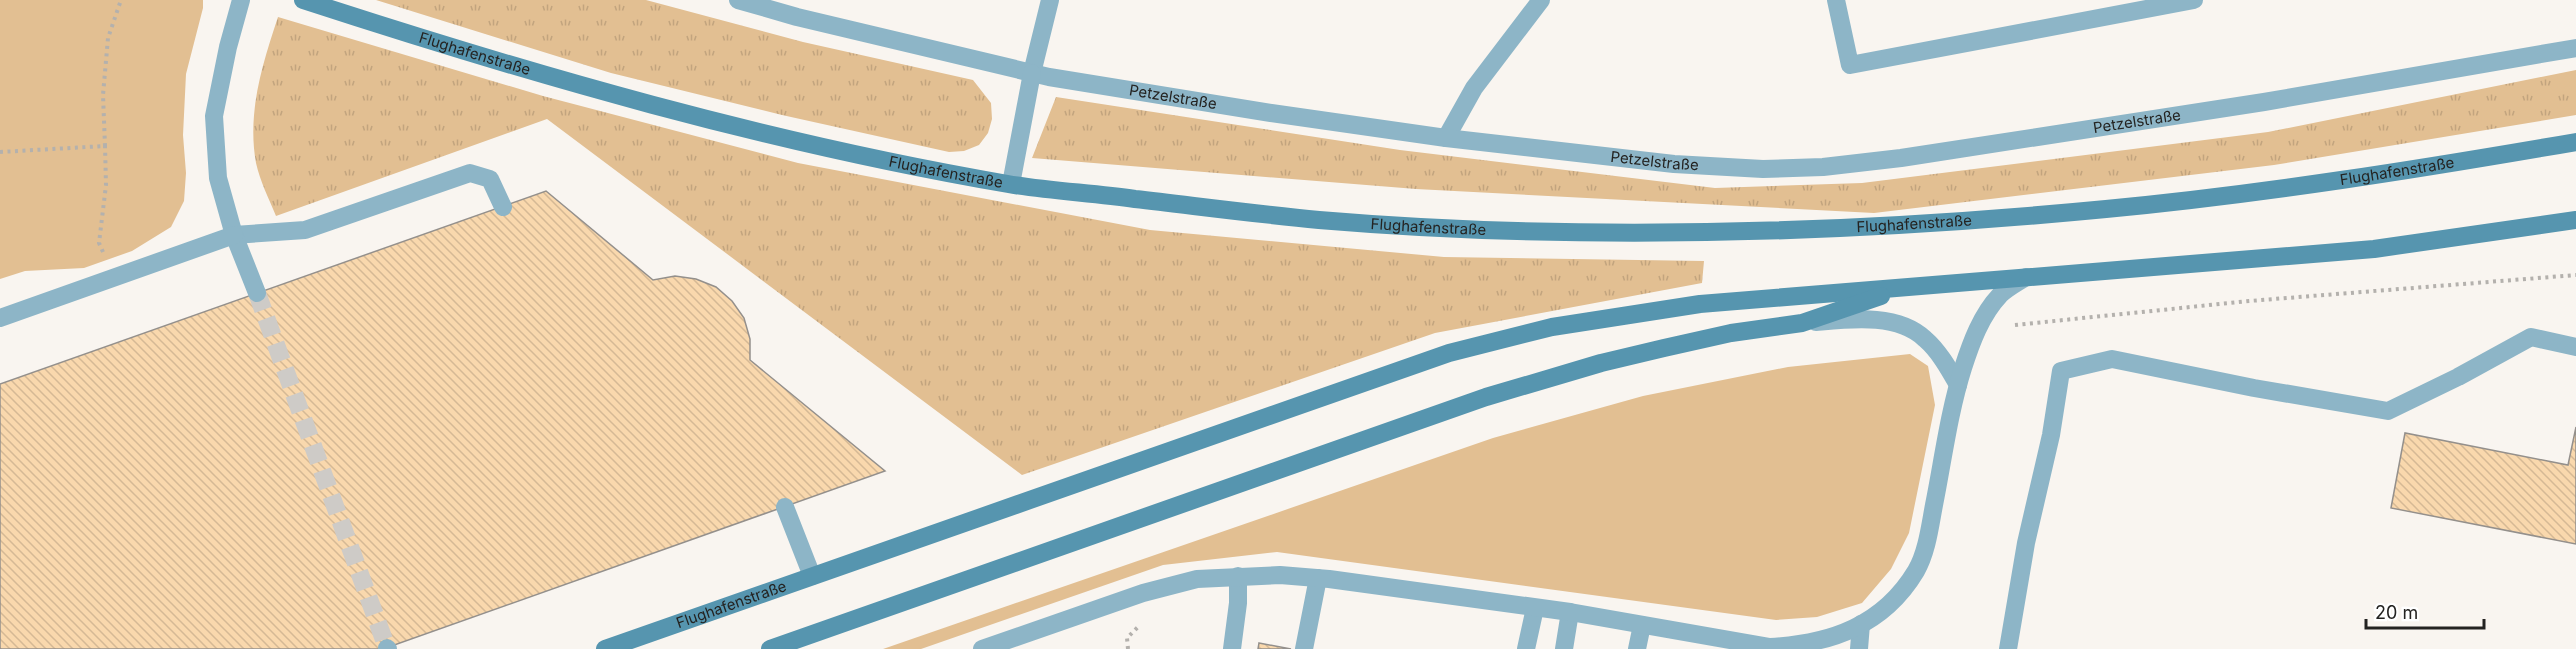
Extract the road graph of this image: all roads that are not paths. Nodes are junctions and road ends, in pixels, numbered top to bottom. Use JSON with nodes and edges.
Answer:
{"nodes":[{"id":1,"x":241,"y":0,"type":"edge"},
{"id":2,"x":303,"y":0,"type":"edge"},
{"id":3,"x":738,"y":0,"type":"edge"},
{"id":4,"x":1050,"y":0,"type":"edge"},
{"id":5,"x":1541,"y":0,"type":"edge"},
{"id":6,"x":1836,"y":0,"type":"edge"},
{"id":7,"x":2194,"y":0,"type":"edge"},
{"id":8,"x":2576,"y":48,"type":"edge"},
{"id":9,"x":1032,"y":73,"type":"junction"},
{"id":10,"x":1446,"y":138,"type":"junction"},
{"id":11,"x":2576,"y":142,"type":"edge"},
{"id":12,"x":1011,"y":184,"type":"junction"},
{"id":13,"x":503,"y":207,"type":"dead end"},
{"id":14,"x":2576,"y":220,"type":"edge"},
{"id":15,"x":234,"y":235,"type":"junction"},
{"id":16,"x":2026,"y":277,"type":"junction"},
{"id":17,"x":1908,"y":287,"type":"junction"},
{"id":18,"x":257,"y":293,"type":"tunnel mouth"},
{"id":19,"x":0,"y":318,"type":"edge"},
{"id":20,"x":1802,"y":323,"type":"junction"},
{"id":21,"x":2576,"y":347,"type":"edge"},
{"id":22,"x":1958,"y":385,"type":"junction"},
{"id":23,"x":785,"y":507,"type":"dead end"},
{"id":24,"x":812,"y":576,"type":"junction"},
{"id":25,"x":1238,"y":576,"type":"junction"},
{"id":26,"x":1318,"y":578,"type":"junction"},
{"id":27,"x":1535,"y":608,"type":"junction"},
{"id":28,"x":1570,"y":612,"type":"junction"},
{"id":29,"x":1861,"y":624,"type":"junction"},
{"id":30,"x":1642,"y":625,"type":"junction"},
{"id":31,"x":605,"y":649,"type":"edge"},
{"id":32,"x":770,"y":649,"type":"edge"},
{"id":33,"x":982,"y":649,"type":"edge"},
{"id":34,"x":1232,"y":649,"type":"edge"},
{"id":35,"x":1304,"y":649,"type":"edge"},
{"id":36,"x":1526,"y":649,"type":"edge"},
{"id":37,"x":1564,"y":649,"type":"edge"},
{"id":38,"x":1637,"y":649,"type":"edge"},
{"id":39,"x":1859,"y":649,"type":"edge"},
{"id":40,"x":2008,"y":649,"type":"edge"}],
"edges":[{"from":1,"to":15,"type":"street"},
{"from":2,"to":12,"type":"main road","name":"Flughafenstraße"},
{"from":3,"to":9,"type":"street","name":"Petzelstraße"},
{"from":4,"to":9,"type":"street"},
{"from":5,"to":10,"type":"street"},
{"from":6,"to":7,"type":"street"},
{"from":8,"to":10,"type":"street","name":"Petzelstraße"},
{"from":9,"to":10,"type":"street","name":"Petzelstraße"},
{"from":9,"to":12,"type":"street"},
{"from":11,"to":12,"type":"main road","name":"Flughafenstraße"},
{"from":13,"to":15,"type":"street"},
{"from":14,"to":16,"type":"main road","name":"Flughafenstraße"},
{"from":15,"to":18,"type":"street"},
{"from":15,"to":19,"type":"street"},
{"from":16,"to":17,"type":"main road","name":"Flughafenstraße"},
{"from":16,"to":22,"type":"street"},
{"from":17,"to":20,"type":"main road"},
{"from":17,"to":24,"type":"main road","name":"Flughafenstraße"},
{"from":20,"to":22,"type":"street"},
{"from":20,"to":32,"type":"main road"},
{"from":21,"to":40,"type":"street"},
{"from":22,"to":29,"type":"street"},
{"from":23,"to":24,"type":"street"},
{"from":24,"to":31,"type":"main road","name":"Flughafenstraße"},
{"from":25,"to":26,"type":"street"},
{"from":25,"to":33,"type":"street"},
{"from":25,"to":34,"type":"street"},
{"from":26,"to":27,"type":"street"},
{"from":26,"to":35,"type":"street"},
{"from":27,"to":28,"type":"street"},
{"from":27,"to":36,"type":"street"},
{"from":28,"to":30,"type":"street"},
{"from":28,"to":37,"type":"street"},
{"from":29,"to":30,"type":"street"},
{"from":29,"to":39,"type":"street"},
{"from":30,"to":38,"type":"street"}]}
